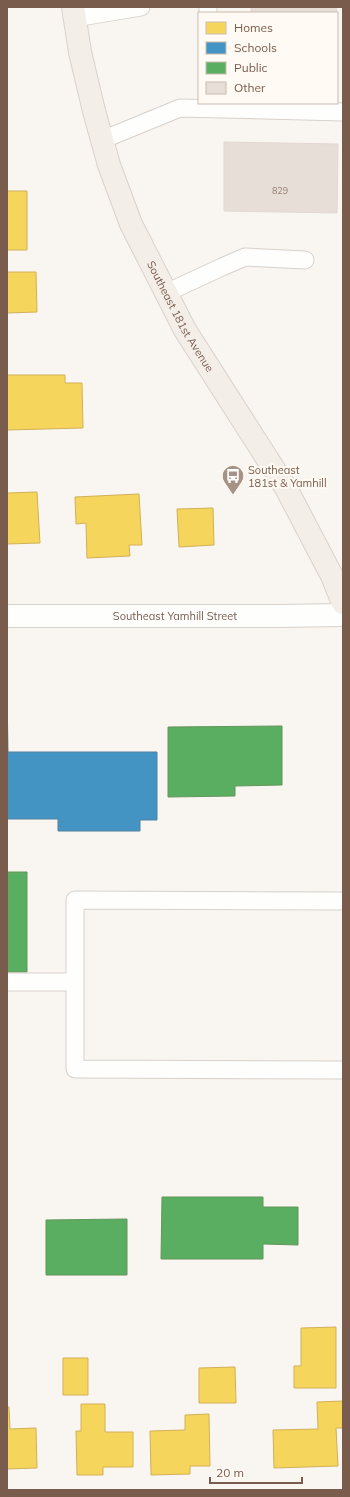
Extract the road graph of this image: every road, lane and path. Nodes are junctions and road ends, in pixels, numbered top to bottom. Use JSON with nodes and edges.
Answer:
{"nodes":[{"id":1,"x":141,"y":7,"type":"edge"},
{"id":2,"x":74,"y":12,"type":"edge"},
{"id":3,"x":343,"y":112,"type":"edge"},
{"id":4,"x":102,"y":140,"type":"junction"},
{"id":5,"x":305,"y":260,"type":"dead end"},
{"id":6,"x":166,"y":293,"type":"junction"},
{"id":7,"x":343,"y":603,"type":"edge"},
{"id":8,"x":343,"y":614,"type":"edge"},
{"id":9,"x":7,"y":616,"type":"edge"},
{"id":10,"x":343,"y":900,"type":"edge"},
{"id":11,"x":7,"y":982,"type":"edge"},
{"id":12,"x":75,"y":982,"type":"junction"},
{"id":13,"x":343,"y":1070,"type":"edge"}],
"edges":[{"from":1,"to":2,"type":"lane"},
{"from":2,"to":4,"type":"main road","name":"Southeast 181st Avenue"},
{"from":3,"to":4,"type":"lane"},
{"from":4,"to":6,"type":"main road","name":"Southeast 181st Avenue"},
{"from":5,"to":6,"type":"lane"},
{"from":6,"to":7,"type":"main road","name":"Southeast 181st Avenue"},
{"from":8,"to":9,"type":"street","name":"Southeast Yamhill Street"},
{"from":10,"to":12,"type":"lane"},
{"from":11,"to":12,"type":"lane"},
{"from":12,"to":13,"type":"lane"}]}
